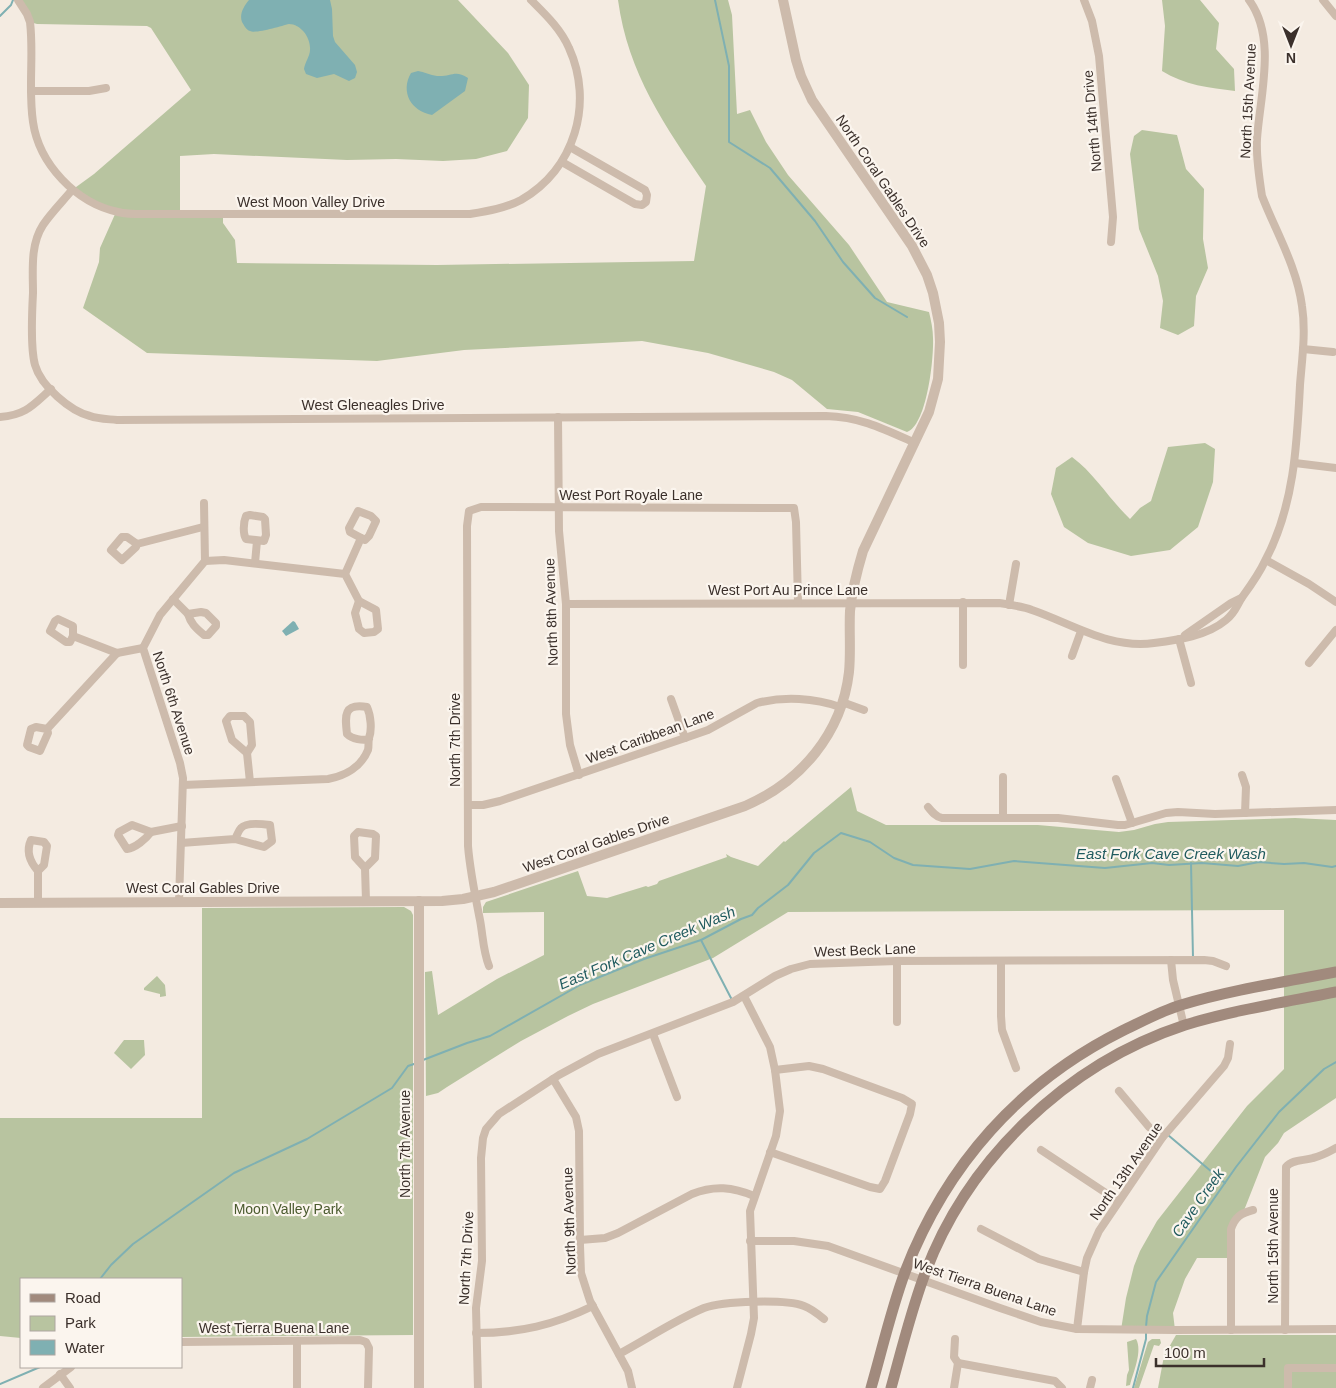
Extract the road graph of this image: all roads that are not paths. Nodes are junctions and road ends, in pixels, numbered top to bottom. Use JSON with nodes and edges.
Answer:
{"nodes":[{"id":1,"x":18,"y":0,"type":"edge"},
{"id":2,"x":531,"y":0,"type":"edge"},
{"id":3,"x":783,"y":0,"type":"edge"},
{"id":4,"x":1084,"y":0,"type":"edge"},
{"id":5,"x":1249,"y":0,"type":"edge"},
{"id":6,"x":1323,"y":0,"type":"edge"},
{"id":7,"x":1336,"y":16,"type":"edge"},
{"id":8,"x":106,"y":88,"type":"dead end"},
{"id":9,"x":31,"y":91,"type":"junction"},
{"id":10,"x":570,"y":147,"type":"junction"},
{"id":11,"x":562,"y":162,"type":"junction"},
{"id":12,"x":72,"y":190,"type":"junction"},
{"id":13,"x":1110,"y":242,"type":"dead end"},
{"id":14,"x":1303,"y":350,"type":"junction"},
{"id":15,"x":1333,"y":352,"type":"dead end"},
{"id":16,"x":51,"y":389,"type":"junction"},
{"id":17,"x":930,"y":412,"type":"joint"},
{"id":18,"x":0,"y":417,"type":"edge"},
{"id":19,"x":558,"y":417,"type":"junction"},
{"id":20,"x":915,"y":443,"type":"junction"},
{"id":21,"x":1295,"y":463,"type":"junction"},
{"id":22,"x":1336,"y":468,"type":"edge"},
{"id":23,"x":204,"y":503,"type":"dead end"},
{"id":24,"x":559,"y":507,"type":"junction"},
{"id":25,"x":469,"y":511,"type":"joint"},
{"id":26,"x":203,"y":527,"type":"junction"},
{"id":27,"x":361,"y":538,"type":"dead end"},
{"id":28,"x":257,"y":541,"type":"dead end"},
{"id":29,"x":137,"y":544,"type":"dead end"},
{"id":30,"x":1266,"y":560,"type":"junction"},
{"id":31,"x":205,"y":561,"type":"junction"},
{"id":32,"x":255,"y":563,"type":"junction"},
{"id":33,"x":1016,"y":564,"type":"dead end"},
{"id":34,"x":345,"y":574,"type":"junction"},
{"id":35,"x":173,"y":599,"type":"junction"},
{"id":36,"x":359,"y":601,"type":"dead end"},
{"id":37,"x":798,"y":602,"type":"junction"},
{"id":38,"x":851,"y":602,"type":"junction"},
{"id":39,"x":963,"y":602,"type":"junction"},
{"id":40,"x":1336,"y":602,"type":"edge"},
{"id":41,"x":566,"y":604,"type":"junction"},
{"id":42,"x":1009,"y":605,"type":"junction"},
{"id":43,"x":188,"y":614,"type":"dead end"},
{"id":44,"x":1336,"y":630,"type":"edge"},
{"id":45,"x":1081,"y":631,"type":"junction"},
{"id":46,"x":73,"y":636,"type":"dead end"},
{"id":47,"x":1179,"y":638,"type":"junction"},
{"id":48,"x":143,"y":648,"type":"junction"},
{"id":49,"x":118,"y":653,"type":"junction"},
{"id":50,"x":1072,"y":656,"type":"dead end"},
{"id":51,"x":1309,"y":663,"type":"dead end"},
{"id":52,"x":963,"y":665,"type":"dead end"},
{"id":53,"x":1191,"y":683,"type":"dead end"},
{"id":54,"x":672,"y":699,"type":"dead end"},
{"id":55,"x":841,"y":704,"type":"junction"},
{"id":56,"x":864,"y":710,"type":"dead end"},
{"id":57,"x":47,"y":729,"type":"dead end"},
{"id":58,"x":369,"y":738,"type":"junction"},
{"id":59,"x":685,"y":738,"type":"junction"},
{"id":60,"x":247,"y":754,"type":"junction"},
{"id":61,"x":579,"y":775,"type":"junction"},
{"id":62,"x":1242,"y":775,"type":"dead end"},
{"id":63,"x":1004,"y":777,"type":"dead end"},
{"id":64,"x":1116,"y":779,"type":"dead end"},
{"id":65,"x":250,"y":782,"type":"junction"},
{"id":66,"x":183,"y":785,"type":"junction"},
{"id":67,"x":468,"y":805,"type":"junction"},
{"id":68,"x":928,"y":806,"type":"dead end"},
{"id":69,"x":1336,"y":810,"type":"edge"},
{"id":70,"x":1245,"y":814,"type":"junction"},
{"id":71,"x":1003,"y":818,"type":"junction"},
{"id":72,"x":1132,"y":823,"type":"junction"},
{"id":73,"x":182,"y":826,"type":"junction"},
{"id":74,"x":151,"y":832,"type":"dead end"},
{"id":75,"x":235,"y":839,"type":"junction"},
{"id":76,"x":181,"y":843,"type":"junction"},
{"id":77,"x":365,"y":868,"type":"junction"},
{"id":78,"x":38,"y":871,"type":"dead end"},
{"id":79,"x":475,"y":896,"type":"junction"},
{"id":80,"x":179,"y":901,"type":"junction"},
{"id":81,"x":366,"y":901,"type":"junction"},
{"id":82,"x":419,"y":901,"type":"junction"},
{"id":83,"x":38,"y":902,"type":"junction"},
{"id":84,"x":0,"y":903,"type":"edge"},
{"id":85,"x":1171,"y":960,"type":"junction"},
{"id":86,"x":897,"y":961,"type":"junction"},
{"id":87,"x":1001,"y":961,"type":"junction"},
{"id":88,"x":489,"y":966,"type":"dead end"},
{"id":89,"x":1226,"y":966,"type":"dead end"},
{"id":90,"x":1336,"y":972,"type":"edge"},
{"id":91,"x":1336,"y":992,"type":"edge"},
{"id":92,"x":744,"y":996,"type":"junction"},
{"id":93,"x":1179,"y":1006,"type":"junction"},
{"id":94,"x":897,"y":1022,"type":"dead end"},
{"id":95,"x":1184,"y":1026,"type":"junction"},
{"id":96,"x":652,"y":1034,"type":"junction"},
{"id":97,"x":1230,"y":1044,"type":"dead end"},
{"id":98,"x":1016,"y":1068,"type":"dead end"},
{"id":99,"x":775,"y":1070,"type":"junction"},
{"id":100,"x":553,"y":1079,"type":"junction"},
{"id":101,"x":1119,"y":1091,"type":"dead end"},
{"id":102,"x":677,"y":1097,"type":"dead end"},
{"id":103,"x":486,"y":1129,"type":"joint"},
{"id":104,"x":1162,"y":1138,"type":"junction"},
{"id":105,"x":1336,"y":1148,"type":"edge"},
{"id":106,"x":1041,"y":1150,"type":"dead end"},
{"id":107,"x":770,"y":1152,"type":"junction"},
{"id":108,"x":754,"y":1196,"type":"junction"},
{"id":109,"x":1118,"y":1201,"type":"junction"},
{"id":110,"x":1253,"y":1210,"type":"dead end"},
{"id":111,"x":981,"y":1228,"type":"dead end"},
{"id":112,"x":580,"y":1240,"type":"junction"},
{"id":113,"x":750,"y":1241,"type":"junction"},
{"id":114,"x":1084,"y":1272,"type":"junction"},
{"id":115,"x":905,"y":1273,"type":"junction"},
{"id":116,"x":923,"y":1279,"type":"junction"},
{"id":117,"x":753,"y":1303,"type":"junction"},
{"id":118,"x":593,"y":1306,"type":"junction"},
{"id":119,"x":824,"y":1319,"type":"dead end"},
{"id":120,"x":1076,"y":1329,"type":"junction"},
{"id":121,"x":1336,"y":1329,"type":"edge"},
{"id":122,"x":1231,"y":1330,"type":"junction"},
{"id":123,"x":1285,"y":1330,"type":"junction"},
{"id":124,"x":476,"y":1334,"type":"junction"},
{"id":125,"x":955,"y":1339,"type":"dead end"},
{"id":126,"x":297,"y":1341,"type":"junction"},
{"id":127,"x":182,"y":1342,"type":"edge"},
{"id":128,"x":619,"y":1354,"type":"junction"},
{"id":129,"x":958,"y":1363,"type":"junction"},
{"id":130,"x":69,"y":1368,"type":"edge"},
{"id":131,"x":1336,"y":1368,"type":"edge"},
{"id":132,"x":60,"y":1374,"type":"junction"},
{"id":133,"x":44,"y":1388,"type":"edge"},
{"id":134,"x":70,"y":1388,"type":"edge"},
{"id":135,"x":297,"y":1388,"type":"edge"},
{"id":136,"x":368,"y":1388,"type":"edge"},
{"id":137,"x":419,"y":1388,"type":"edge"},
{"id":138,"x":478,"y":1388,"type":"edge"},
{"id":139,"x":632,"y":1388,"type":"edge"},
{"id":140,"x":737,"y":1388,"type":"edge"},
{"id":141,"x":871,"y":1388,"type":"edge"},
{"id":142,"x":891,"y":1388,"type":"edge"},
{"id":143,"x":954,"y":1388,"type":"edge"},
{"id":144,"x":1062,"y":1388,"type":"edge"},
{"id":145,"x":1288,"y":1388,"type":"edge"}],
"edges":[{"from":1,"to":9,"type":"street","name":"West Moon Valley Drive"},
{"from":2,"to":10,"type":"street","name":"West Moon Valley Drive"},
{"from":3,"to":17,"type":"street","name":"North Coral Gables Drive"},
{"from":4,"to":13,"type":"street","name":"North 14th Drive"},
{"from":5,"to":14,"type":"street","name":"North 15th Avenue"},
{"from":6,"to":7,"type":"street"},
{"from":8,"to":9,"type":"street"},
{"from":9,"to":12,"type":"street","name":"West Moon Valley Drive"},
{"from":10,"to":11,"type":"street","name":"West Moon Valley Drive"},
{"from":10,"to":11,"type":"street"},
{"from":11,"to":12,"type":"street","name":"West Moon Valley Drive"},
{"from":12,"to":16,"type":"street","name":"West Gleneagles Drive"},
{"from":14,"to":15,"type":"street"},
{"from":14,"to":21,"type":"street","name":"North 15th Avenue"},
{"from":16,"to":18,"type":"street"},
{"from":16,"to":19,"type":"street","name":"West Gleneagles Drive"},
{"from":17,"to":20,"type":"street","name":"West Coral Gables Drive"},
{"from":19,"to":20,"type":"street","name":"West Gleneagles Drive"},
{"from":19,"to":24,"type":"street","name":"North 8th Avenue"},
{"from":20,"to":38,"type":"street","name":"West Coral Gables Drive"},
{"from":21,"to":22,"type":"street"},
{"from":21,"to":30,"type":"street","name":"North 15th Avenue"},
{"from":23,"to":26,"type":"street"},
{"from":24,"to":25,"type":"street","name":"West Port Royale Lane"},
{"from":24,"to":37,"type":"street","name":"West Port Royale Lane"},
{"from":24,"to":41,"type":"street","name":"North 8th Avenue"},
{"from":25,"to":67,"type":"street","name":"North 7th Drive"},
{"from":26,"to":29,"type":"street"},
{"from":26,"to":31,"type":"street"},
{"from":27,"to":34,"type":"street"},
{"from":28,"to":32,"type":"street"},
{"from":30,"to":40,"type":"street"},
{"from":30,"to":47,"type":"street","name":"West Port Au Prince Lane"},
{"from":31,"to":32,"type":"street"},
{"from":31,"to":35,"type":"street","name":"North 6th Avenue"},
{"from":32,"to":34,"type":"street"},
{"from":33,"to":42,"type":"street"},
{"from":34,"to":36,"type":"street"},
{"from":35,"to":43,"type":"street"},
{"from":35,"to":48,"type":"street","name":"North 6th Avenue"},
{"from":37,"to":38,"type":"street","name":"West Port Au Prince Lane"},
{"from":37,"to":41,"type":"street","name":"West Port Au Prince Lane"},
{"from":38,"to":39,"type":"street","name":"West Port Au Prince Lane"},
{"from":38,"to":55,"type":"street","name":"West Coral Gables Drive"},
{"from":39,"to":42,"type":"street","name":"West Port Au Prince Lane"},
{"from":39,"to":52,"type":"street"},
{"from":41,"to":61,"type":"street","name":"North 8th Avenue"},
{"from":42,"to":45,"type":"street","name":"West Port Au Prince Lane"},
{"from":44,"to":51,"type":"street"},
{"from":45,"to":47,"type":"street","name":"West Port Au Prince Lane"},
{"from":45,"to":50,"type":"street"},
{"from":46,"to":49,"type":"street"},
{"from":47,"to":53,"type":"street"},
{"from":48,"to":49,"type":"street"},
{"from":48,"to":66,"type":"street","name":"North 6th Avenue"},
{"from":49,"to":57,"type":"street"},
{"from":54,"to":59,"type":"street"},
{"from":55,"to":56,"type":"street"},
{"from":55,"to":59,"type":"street","name":"West Caribbean Lane"},
{"from":55,"to":79,"type":"street","name":"West Coral Gables Drive"},
{"from":58,"to":58,"type":"street"},
{"from":58,"to":65,"type":"street"},
{"from":59,"to":61,"type":"street","name":"West Caribbean Lane"},
{"from":60,"to":60,"type":"street"},
{"from":60,"to":65,"type":"street"},
{"from":61,"to":67,"type":"street","name":"West Caribbean Lane"},
{"from":62,"to":70,"type":"street"},
{"from":63,"to":71,"type":"street"},
{"from":64,"to":72,"type":"street"},
{"from":65,"to":66,"type":"street"},
{"from":66,"to":73,"type":"street","name":"North 6th Avenue"},
{"from":67,"to":79,"type":"street","name":"North 7th Drive"},
{"from":68,"to":71,"type":"street"},
{"from":69,"to":70,"type":"street"},
{"from":70,"to":72,"type":"street"},
{"from":71,"to":72,"type":"street"},
{"from":73,"to":74,"type":"street"},
{"from":73,"to":76,"type":"street","name":"North 6th Avenue"},
{"from":75,"to":75,"type":"street"},
{"from":75,"to":76,"type":"street"},
{"from":76,"to":80,"type":"street","name":"North 6th Avenue"},
{"from":77,"to":77,"type":"street"},
{"from":77,"to":81,"type":"street"},
{"from":78,"to":83,"type":"street"},
{"from":79,"to":82,"type":"street","name":"West Coral Gables Drive"},
{"from":79,"to":88,"type":"street","name":"North 7th Drive"},
{"from":80,"to":81,"type":"street","name":"West Coral Gables Drive"},
{"from":80,"to":83,"type":"street","name":"West Coral Gables Drive"},
{"from":81,"to":82,"type":"street","name":"West Coral Gables Drive"},
{"from":82,"to":137,"type":"street","name":"North 7th Avenue"},
{"from":83,"to":84,"type":"street","name":"West Coral Gables Drive"},
{"from":85,"to":87,"type":"street","name":"West Beck Lane"},
{"from":85,"to":89,"type":"street","name":"West Beck Lane"},
{"from":85,"to":93,"type":"street"},
{"from":86,"to":87,"type":"street","name":"West Beck Lane"},
{"from":86,"to":92,"type":"street","name":"West Beck Lane"},
{"from":86,"to":94,"type":"street"},
{"from":87,"to":98,"type":"street"},
{"from":90,"to":93,"type":"main road"},
{"from":91,"to":95,"type":"main road"},
{"from":92,"to":96,"type":"street","name":"West Beck Lane"},
{"from":92,"to":99,"type":"street"},
{"from":93,"to":95,"type":"street"},
{"from":93,"to":115,"type":"main road"},
{"from":95,"to":116,"type":"main road"},
{"from":96,"to":100,"type":"street","name":"West Beck Lane"},
{"from":96,"to":102,"type":"street"},
{"from":97,"to":104,"type":"street","name":"North 13th Avenue"},
{"from":99,"to":107,"type":"street"},
{"from":99,"to":107,"type":"street"},
{"from":100,"to":103,"type":"street","name":"West Beck Lane"},
{"from":100,"to":112,"type":"street","name":"North 9th Avenue"},
{"from":101,"to":104,"type":"street"},
{"from":103,"to":124,"type":"street","name":"North 7th Drive"},
{"from":104,"to":109,"type":"street","name":"North 13th Avenue"},
{"from":105,"to":123,"type":"street","name":"North 15th Avenue"},
{"from":106,"to":109,"type":"street"},
{"from":107,"to":108,"type":"street"},
{"from":108,"to":112,"type":"street"},
{"from":108,"to":113,"type":"street"},
{"from":109,"to":114,"type":"street","name":"North 13th Avenue"},
{"from":110,"to":122,"type":"street"},
{"from":111,"to":114,"type":"street"},
{"from":112,"to":118,"type":"street","name":"North 9th Avenue"},
{"from":113,"to":115,"type":"street","name":"West Tierra Buena Lane"},
{"from":113,"to":117,"type":"street"},
{"from":114,"to":120,"type":"street","name":"North 13th Avenue"},
{"from":115,"to":116,"type":"street","name":"West Tierra Buena Lane"},
{"from":115,"to":141,"type":"main road"},
{"from":116,"to":120,"type":"street","name":"West Tierra Buena Lane"},
{"from":116,"to":142,"type":"main road"},
{"from":117,"to":119,"type":"street"},
{"from":117,"to":128,"type":"street"},
{"from":117,"to":140,"type":"street"},
{"from":118,"to":124,"type":"street"},
{"from":118,"to":128,"type":"street","name":"North 9th Avenue"},
{"from":120,"to":122,"type":"street","name":"West Tierra Buena Lane"},
{"from":121,"to":123,"type":"street","name":"West Tierra Buena Lane"},
{"from":122,"to":123,"type":"street","name":"West Tierra Buena Lane"},
{"from":124,"to":138,"type":"street","name":"North 7th Drive"},
{"from":125,"to":129,"type":"street"},
{"from":126,"to":127,"type":"street","name":"West Tierra Buena Lane"},
{"from":126,"to":135,"type":"street"},
{"from":126,"to":136,"type":"street","name":"West Tierra Buena Lane"},
{"from":128,"to":139,"type":"street","name":"North 9th Avenue"},
{"from":129,"to":143,"type":"street"},
{"from":129,"to":144,"type":"street"},
{"from":130,"to":132,"type":"street"},
{"from":131,"to":145,"type":"street"},
{"from":132,"to":133,"type":"street"},
{"from":132,"to":134,"type":"street"}]}
